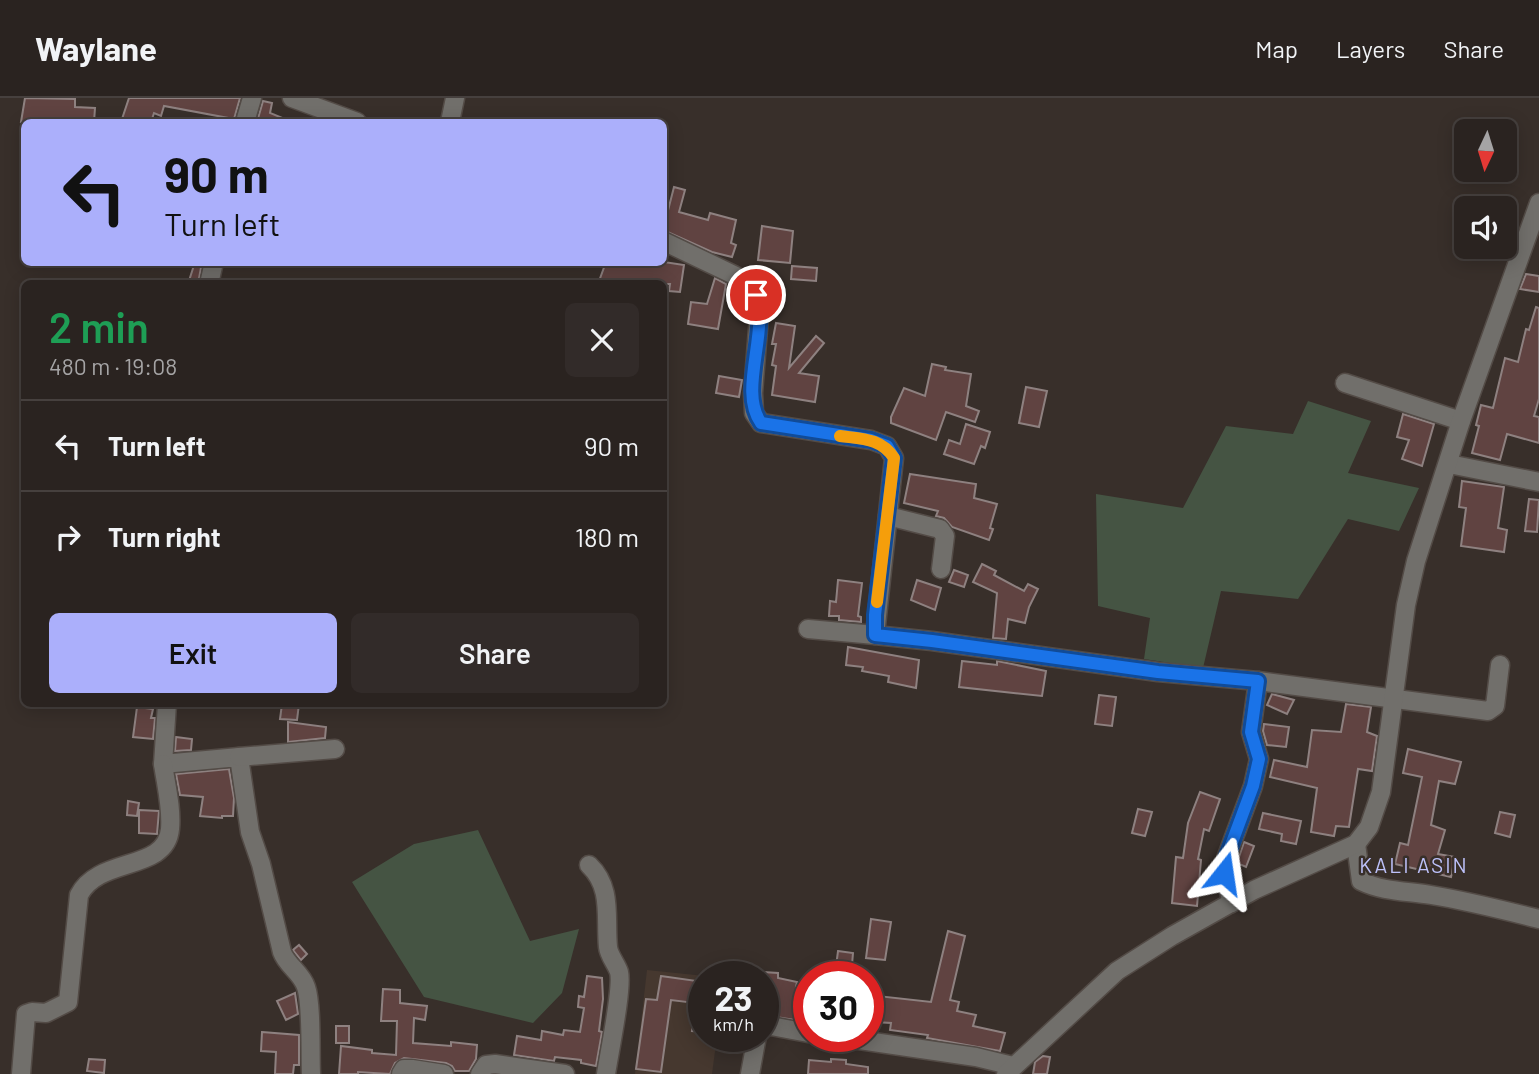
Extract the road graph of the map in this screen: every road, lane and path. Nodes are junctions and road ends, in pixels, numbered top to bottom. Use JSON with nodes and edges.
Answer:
{"nodes":[{"id":1,"x":252,"y":98,"type":"edge"},
{"id":2,"x":292,"y":98,"type":"edge"},
{"id":3,"x":455,"y":98,"type":"edge"},
{"id":4,"x":246,"y":119,"type":"edge"},
{"id":5,"x":349,"y":119,"type":"edge"},
{"id":6,"x":451,"y":119,"type":"edge"},
{"id":7,"x":1539,"y":202,"type":"edge"},
{"id":8,"x":667,"y":243,"type":"edge"},
{"id":9,"x":1345,"y":383,"type":"dead end"},
{"id":10,"x":1461,"y":421,"type":"junction"},
{"id":11,"x":1449,"y":464,"type":"junction"},
{"id":12,"x":1539,"y":482,"type":"edge"},
{"id":13,"x":888,"y":516,"type":"junction"},
{"id":14,"x":941,"y":569,"type":"dead end"},
{"id":15,"x":808,"y":629,"type":"dead end"},
{"id":16,"x":875,"y":635,"type":"junction"},
{"id":17,"x":1500,"y":665,"type":"dead end"},
{"id":18,"x":1258,"y":681,"type":"junction"},
{"id":19,"x":1392,"y":698,"type":"junction"},
{"id":20,"x":167,"y":707,"type":"edge"},
{"id":21,"x":335,"y":749,"type":"dead end"},
{"id":22,"x":239,"y":757,"type":"junction"},
{"id":23,"x":163,"y":764,"type":"junction"},
{"id":24,"x":1356,"y":844,"type":"junction"},
{"id":25,"x":589,"y":865,"type":"dead end"},
{"id":26,"x":1232,"y":903,"type":"junction"},
{"id":27,"x":1539,"y":919,"type":"edge"},
{"id":28,"x":884,"y":1044,"type":"edge"},
{"id":29,"x":754,"y":1052,"type":"edge"},
{"id":30,"x":1009,"y":1070,"type":"edge"},
{"id":31,"x":21,"y":1074,"type":"edge"},
{"id":32,"x":311,"y":1074,"type":"edge"},
{"id":33,"x":401,"y":1074,"type":"edge"},
{"id":34,"x":444,"y":1074,"type":"edge"},
{"id":35,"x":480,"y":1074,"type":"edge"},
{"id":36,"x":558,"y":1074,"type":"edge"},
{"id":37,"x":606,"y":1074,"type":"edge"},
{"id":38,"x":750,"y":1074,"type":"edge"}],
"edges":[{"from":1,"to":4,"type":"street"},
{"from":2,"to":5,"type":"street"},
{"from":3,"to":6,"type":"street"},
{"from":7,"to":10,"type":"street"},
{"from":8,"to":13,"type":"street"},
{"from":9,"to":10,"type":"street"},
{"from":10,"to":11,"type":"street"},
{"from":11,"to":12,"type":"street"},
{"from":11,"to":19,"type":"street"},
{"from":13,"to":14,"type":"street"},
{"from":13,"to":16,"type":"street"},
{"from":15,"to":16,"type":"street"},
{"from":16,"to":18,"type":"street"},
{"from":17,"to":19,"type":"street"},
{"from":18,"to":19,"type":"street"},
{"from":18,"to":26,"type":"street"},
{"from":19,"to":24,"type":"street"},
{"from":20,"to":23,"type":"street"},
{"from":21,"to":22,"type":"street"},
{"from":22,"to":23,"type":"street"},
{"from":22,"to":32,"type":"street"},
{"from":23,"to":31,"type":"street"},
{"from":24,"to":26,"type":"street"},
{"from":24,"to":27,"type":"street"},
{"from":25,"to":37,"type":"street"},
{"from":26,"to":30,"type":"street"},
{"from":28,"to":30,"type":"street"},
{"from":29,"to":38,"type":"street"},
{"from":33,"to":34,"type":"street"},
{"from":35,"to":36,"type":"street"}]}
